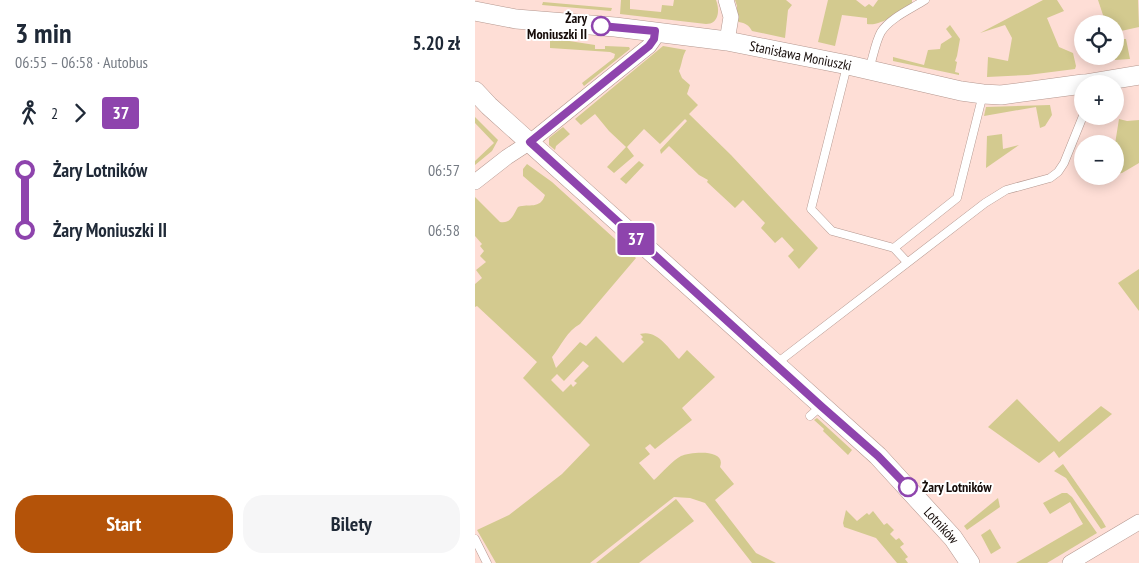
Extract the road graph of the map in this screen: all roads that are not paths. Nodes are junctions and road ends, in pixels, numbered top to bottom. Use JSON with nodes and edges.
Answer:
{"nodes":[{"id":1,"x":726,"y":0,"type":"edge"},
{"id":2,"x":925,"y":0,"type":"edge"},
{"id":3,"x":475,"y":11,"type":"edge"},
{"id":4,"x":517,"y":19,"type":"junction"},
{"id":5,"x":475,"y":22,"type":"edge"},
{"id":6,"x":655,"y":31,"type":"junction"},
{"id":7,"x":727,"y":41,"type":"junction"},
{"id":8,"x":848,"y":65,"type":"junction"},
{"id":9,"x":869,"y":70,"type":"junction"},
{"id":10,"x":1139,"y":75,"type":"edge"},
{"id":11,"x":1124,"y":77,"type":"edge"},
{"id":12,"x":1074,"y":85,"type":"edge"},
{"id":13,"x":475,"y":91,"type":"edge"},
{"id":14,"x":983,"y":94,"type":"junction"},
{"id":15,"x":482,"y":102,"type":"edge"},
{"id":16,"x":1080,"y":125,"type":"edge"},
{"id":17,"x":530,"y":142,"type":"junction"},
{"id":18,"x":475,"y":182,"type":"edge"},
{"id":19,"x":894,"y":248,"type":"junction"},
{"id":20,"x":907,"y":262,"type":"junction"},
{"id":21,"x":775,"y":365,"type":"junction"},
{"id":22,"x":1139,"y":522,"type":"edge"},
{"id":23,"x":475,"y":539,"type":"edge"},
{"id":24,"x":487,"y":563,"type":"edge"},
{"id":25,"x":970,"y":563,"type":"edge"},
{"id":26,"x":1070,"y":563,"type":"edge"}],
"edges":[{"from":1,"to":7,"type":"street"},
{"from":2,"to":9,"type":"lane"},
{"from":3,"to":4,"type":"street","name":"Stanisława Moniuszki"},
{"from":4,"to":5,"type":"street","name":"Stanisława Moniuszki"},
{"from":4,"to":6,"type":"street","name":"Stanisława Moniuszki"},
{"from":6,"to":7,"type":"street","name":"Stanisława Moniuszki"},
{"from":6,"to":17,"type":"street"},
{"from":7,"to":8,"type":"street","name":"Stanisława Moniuszki"},
{"from":8,"to":9,"type":"street","name":"Stanisława Moniuszki"},
{"from":8,"to":19,"type":"lane"},
{"from":9,"to":14,"type":"street","name":"Stanisława Moniuszki"},
{"from":10,"to":11,"type":"street","name":"Stanisława Moniuszki"},
{"from":12,"to":14,"type":"street","name":"Stanisława Moniuszki"},
{"from":13,"to":15,"type":"street","name":"Lotników"},
{"from":14,"to":19,"type":"lane"},
{"from":15,"to":17,"type":"street","name":"Lotników"},
{"from":16,"to":20,"type":"lane"},
{"from":17,"to":18,"type":"street"},
{"from":17,"to":21,"type":"street","name":"Lotników"},
{"from":19,"to":20,"type":"lane"},
{"from":20,"to":21,"type":"lane"},
{"from":21,"to":25,"type":"street","name":"Lotników"},
{"from":22,"to":26,"type":"street"},
{"from":23,"to":24,"type":"lane"}]}
